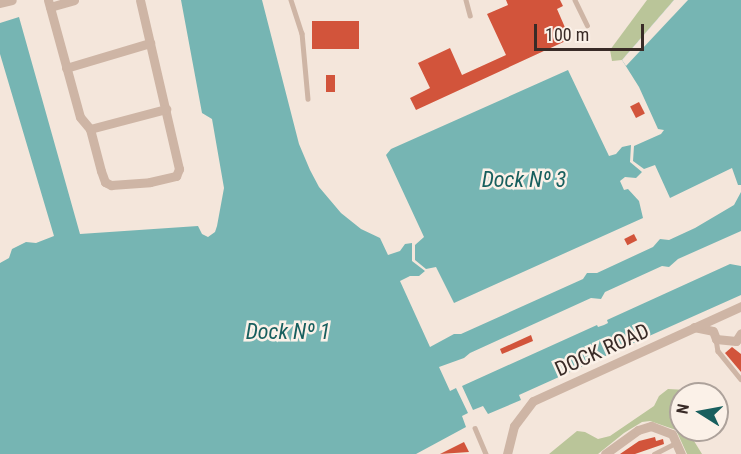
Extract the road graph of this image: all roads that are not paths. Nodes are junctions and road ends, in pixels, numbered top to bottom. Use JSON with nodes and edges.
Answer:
{"nodes":[{"id":1,"x":12,"y":0,"type":"edge"},
{"id":2,"x":74,"y":0,"type":"edge"},
{"id":3,"x":140,"y":0,"type":"edge"},
{"id":4,"x":291,"y":0,"type":"edge"},
{"id":5,"x":466,"y":0,"type":"edge"},
{"id":6,"x":575,"y":0,"type":"edge"},
{"id":7,"x":0,"y":3,"type":"edge"},
{"id":8,"x":49,"y":3,"type":"edge"},
{"id":9,"x":470,"y":15,"type":"dead end"},
{"id":10,"x":587,"y":25,"type":"dead end"},
{"id":11,"x":150,"y":44,"type":"junction"},
{"id":12,"x":66,"y":68,"type":"junction"},
{"id":13,"x":308,"y":99,"type":"dead end"},
{"id":14,"x":166,"y":109,"type":"junction"},
{"id":15,"x":90,"y":129,"type":"junction"},
{"id":16,"x":741,"y":306,"type":"edge"},
{"id":17,"x":694,"y":327,"type":"junction"},
{"id":18,"x":741,"y":333,"type":"edge"},
{"id":19,"x":716,"y":339,"type":"junction"},
{"id":20,"x":741,"y":380,"type":"edge"},
{"id":21,"x":475,"y":428,"type":"dead end"},
{"id":22,"x":676,"y":443,"type":"junction"},
{"id":23,"x":486,"y":454,"type":"edge"},
{"id":24,"x":507,"y":454,"type":"edge"},
{"id":25,"x":605,"y":454,"type":"edge"},
{"id":26,"x":654,"y":454,"type":"edge"},
{"id":27,"x":681,"y":454,"type":"edge"}],
"edges":[{"from":1,"to":7,"type":"street"},
{"from":2,"to":8,"type":"street"},
{"from":3,"to":11,"type":"street"},
{"from":4,"to":13,"type":"lane"},
{"from":5,"to":9,"type":"lane"},
{"from":6,"to":10,"type":"lane"},
{"from":8,"to":12,"type":"street"},
{"from":11,"to":12,"type":"street"},
{"from":11,"to":14,"type":"street"},
{"from":12,"to":15,"type":"street"},
{"from":14,"to":15,"type":"street"},
{"from":14,"to":15,"type":"street"},
{"from":16,"to":17,"type":"street","name":"DOCK ROAD"},
{"from":17,"to":19,"type":"street"},
{"from":17,"to":24,"type":"street","name":"DOCK ROAD"},
{"from":18,"to":19,"type":"street"},
{"from":19,"to":20,"type":"lane"},
{"from":21,"to":23,"type":"lane"},
{"from":22,"to":25,"type":"street"},
{"from":22,"to":26,"type":"lane"},
{"from":22,"to":27,"type":"street"}]}
